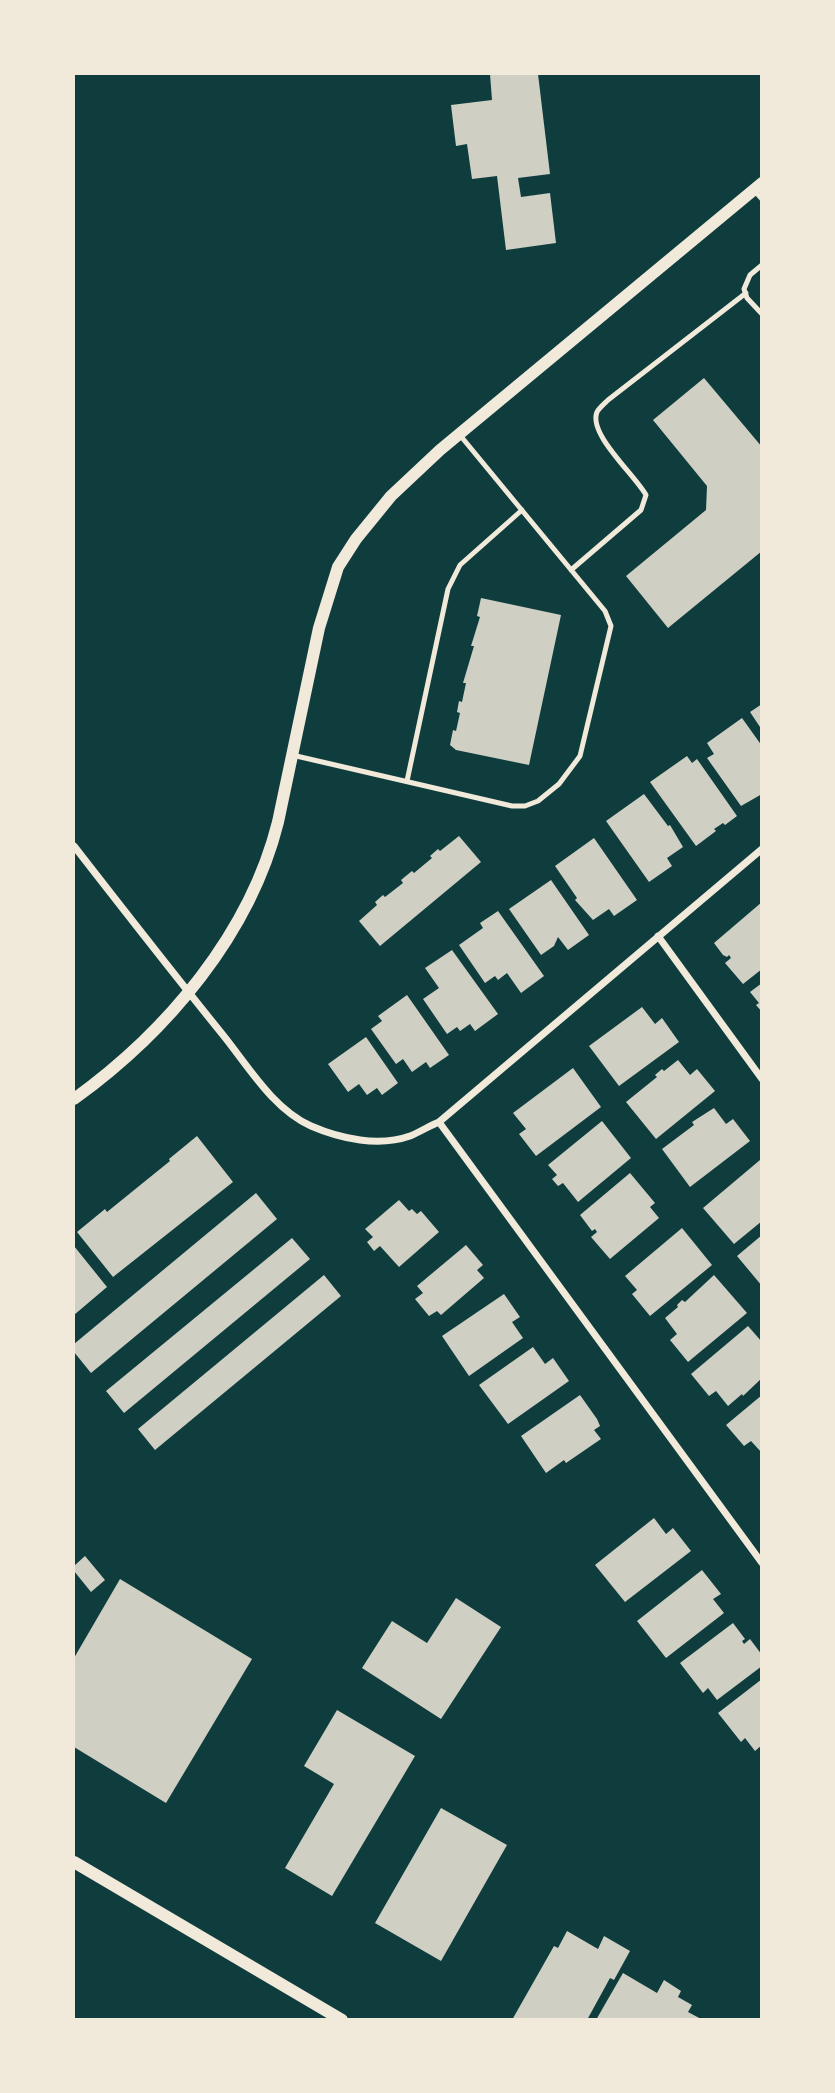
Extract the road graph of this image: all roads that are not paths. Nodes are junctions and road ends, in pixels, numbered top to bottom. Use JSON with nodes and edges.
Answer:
{"nodes":[{"id":1,"x":759,"y":190,"type":"edge"},
{"id":2,"x":761,"y":265,"type":"edge"},
{"id":3,"x":746,"y":293,"type":"junction"},
{"id":4,"x":761,"y":314,"type":"edge"},
{"id":5,"x":459,"y":434,"type":"junction"},
{"id":6,"x":522,"y":510,"type":"junction"},
{"id":7,"x":571,"y":570,"type":"junction"},
{"id":8,"x":292,"y":754,"type":"junction"},
{"id":9,"x":407,"y":781,"type":"junction"},
{"id":10,"x":74,"y":846,"type":"edge"},
{"id":11,"x":761,"y":849,"type":"edge"},
{"id":12,"x":658,"y":936,"type":"junction"},
{"id":13,"x":188,"y":991,"type":"junction"},
{"id":14,"x":761,"y":1079,"type":"edge"},
{"id":15,"x":74,"y":1099,"type":"edge"},
{"id":16,"x":439,"y":1122,"type":"junction"},
{"id":17,"x":761,"y":1563,"type":"edge"},
{"id":18,"x":74,"y":1863,"type":"edge"},
{"id":19,"x":342,"y":2020,"type":"edge"}],
"edges":[{"from":1,"to":5,"type":"street"},
{"from":2,"to":3,"type":"lane"},
{"from":3,"to":4,"type":"lane"},
{"from":3,"to":7,"type":"lane"},
{"from":5,"to":6,"type":"lane"},
{"from":5,"to":8,"type":"street"},
{"from":6,"to":7,"type":"lane"},
{"from":6,"to":9,"type":"lane"},
{"from":7,"to":9,"type":"lane"},
{"from":8,"to":9,"type":"lane"},
{"from":8,"to":13,"type":"street"},
{"from":10,"to":13,"type":"street"},
{"from":11,"to":12,"type":"street"},
{"from":12,"to":14,"type":"street"},
{"from":12,"to":16,"type":"street"},
{"from":13,"to":15,"type":"street"},
{"from":13,"to":16,"type":"street"},
{"from":16,"to":17,"type":"street"},
{"from":18,"to":19,"type":"street"}]}
